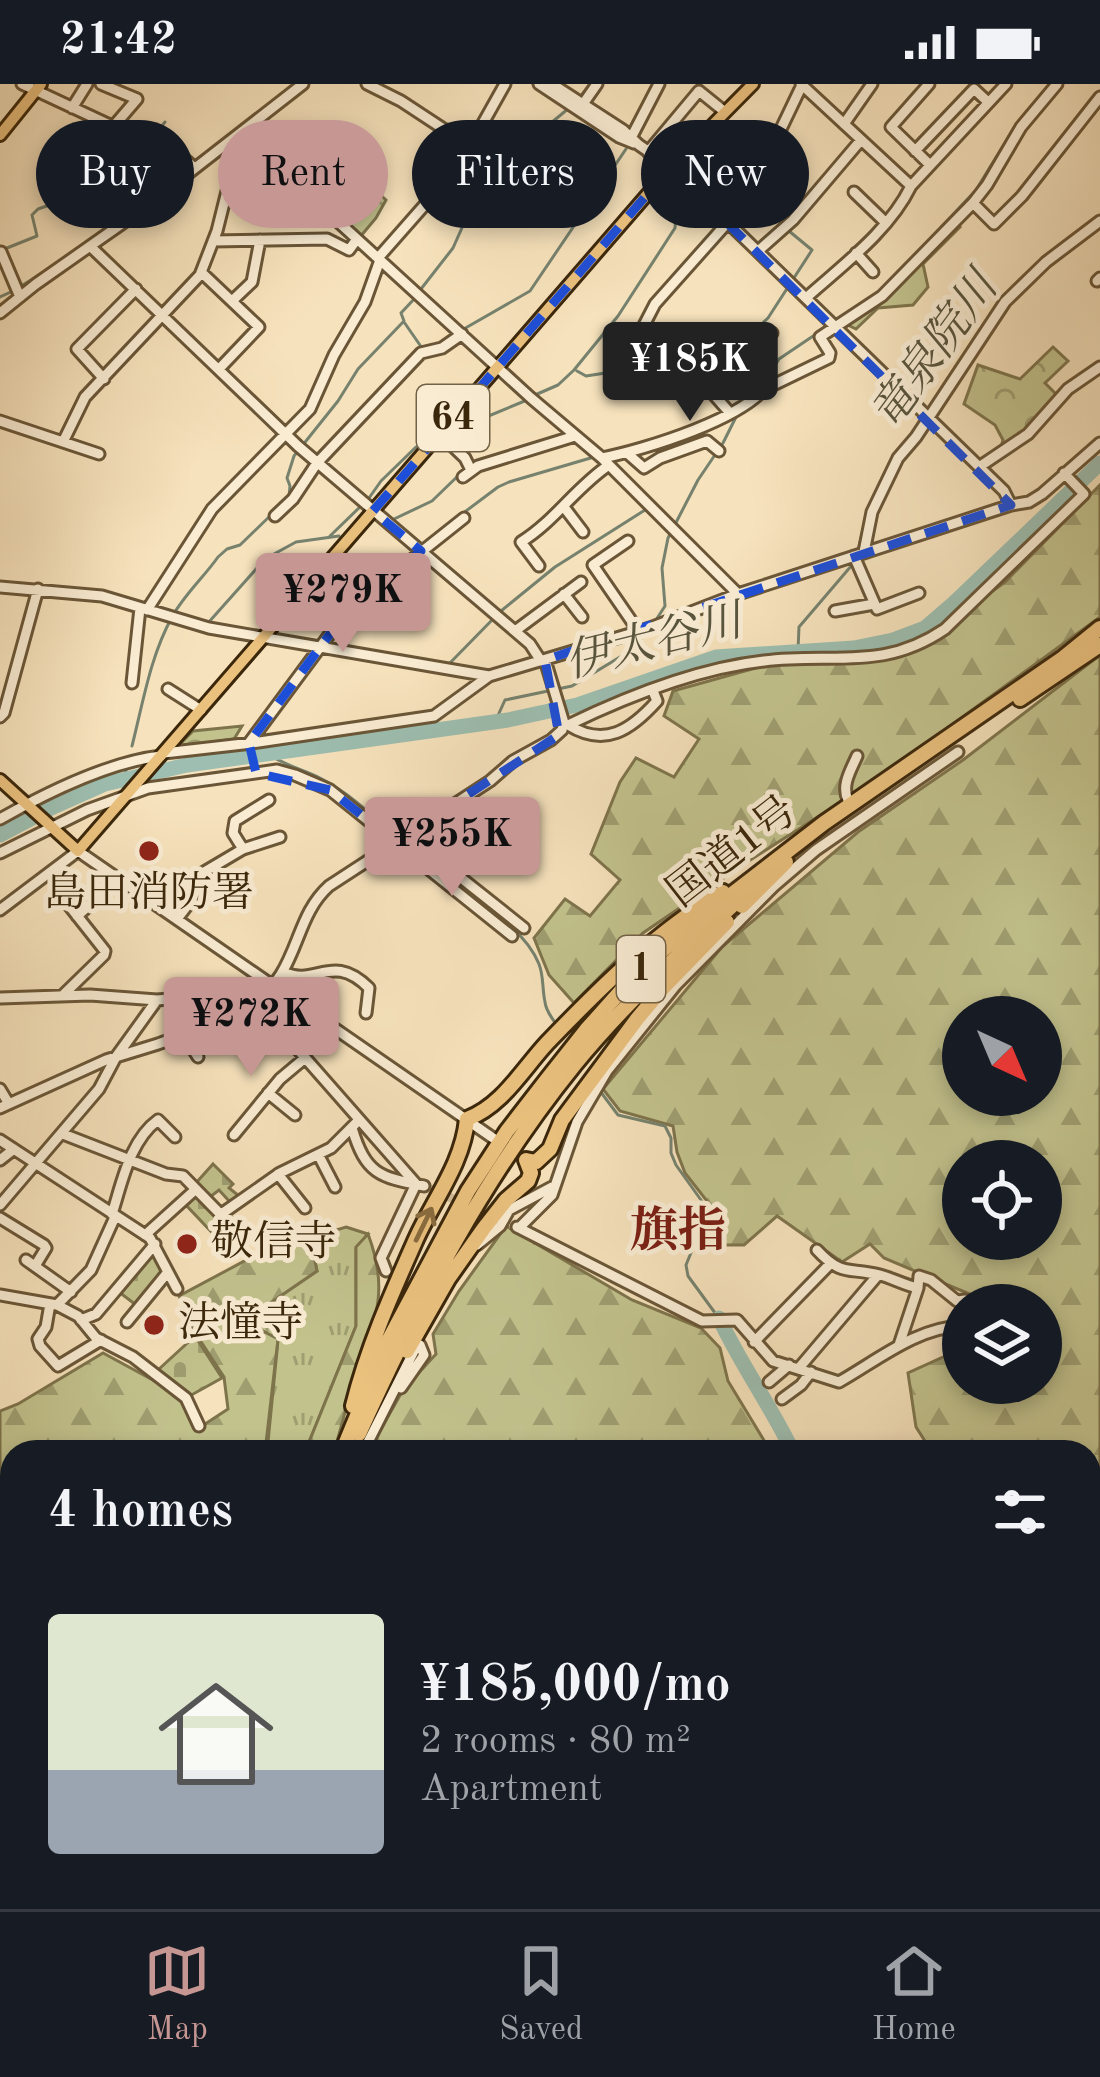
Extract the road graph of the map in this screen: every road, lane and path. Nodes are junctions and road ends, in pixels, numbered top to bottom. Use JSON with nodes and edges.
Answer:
{"nodes":[{"id":1,"x":22,"y":84,"type":"edge"},
{"id":2,"x":87,"y":84,"type":"edge"},
{"id":3,"x":100,"y":84,"type":"edge"},
{"id":4,"x":303,"y":84,"type":"edge"},
{"id":5,"x":367,"y":84,"type":"edge"},
{"id":6,"x":506,"y":84,"type":"edge"},
{"id":7,"x":538,"y":84,"type":"edge"},
{"id":8,"x":552,"y":84,"type":"edge"},
{"id":9,"x":597,"y":84,"type":"edge"},
{"id":10,"x":659,"y":84,"type":"edge"},
{"id":11,"x":753,"y":84,"type":"edge"},
{"id":12,"x":872,"y":84,"type":"edge"},
{"id":13,"x":929,"y":84,"type":"edge"},
{"id":14,"x":1006,"y":84,"type":"edge"},
{"id":15,"x":1057,"y":84,"type":"edge"},
{"id":16,"x":38,"y":87,"type":"edge"},
{"id":17,"x":807,"y":87,"type":"edge"},
{"id":18,"x":1100,"y":97,"type":"edge"},
{"id":19,"x":988,"y":102,"type":"junction"},
{"id":20,"x":583,"y":104,"type":"junction"},
{"id":21,"x":1091,"y":106,"type":"junction"},
{"id":22,"x":73,"y":108,"type":"junction"},
{"id":23,"x":725,"y":112,"type":"junction"},
{"id":24,"x":1100,"y":115,"type":"edge"},
{"id":25,"x":98,"y":120,"type":"edge"},
{"id":26,"x":119,"y":120,"type":"edge"},
{"id":27,"x":259,"y":120,"type":"edge"},
{"id":28,"x":431,"y":120,"type":"edge"},
{"id":29,"x":486,"y":120,"type":"edge"},
{"id":30,"x":717,"y":120,"type":"edge"},
{"id":31,"x":786,"y":120,"type":"edge"},
{"id":32,"x":844,"y":124,"type":"junction"},
{"id":33,"x":0,"y":135,"type":"edge"},
{"id":34,"x":861,"y":140,"type":"junction"},
{"id":35,"x":639,"y":145,"type":"junction"},
{"id":36,"x":218,"y":151,"type":"edge"},
{"id":37,"x":916,"y":151,"type":"junction"},
{"id":38,"x":930,"y":165,"type":"junction"},
{"id":39,"x":194,"y":168,"type":"edge"},
{"id":40,"x":910,"y":186,"type":"junction"},
{"id":41,"x":854,"y":192,"type":"dead end"},
{"id":42,"x":641,"y":202,"type":"edge"},
{"id":43,"x":973,"y":203,"type":"junction"},
{"id":44,"x":1100,"y":220,"type":"edge"},
{"id":45,"x":412,"y":221,"type":"edge"},
{"id":46,"x":884,"y":221,"type":"junction"},
{"id":47,"x":218,"y":222,"type":"edge"},
{"id":48,"x":117,"y":228,"type":"edge"},
{"id":49,"x":345,"y":228,"type":"edge"},
{"id":50,"x":723,"y":228,"type":"edge"},
{"id":51,"x":734,"y":228,"type":"edge"},
{"id":52,"x":357,"y":239,"type":"junction"},
{"id":53,"x":260,"y":240,"type":"junction"},
{"id":54,"x":213,"y":241,"type":"junction"},
{"id":55,"x":91,"y":248,"type":"junction"},
{"id":56,"x":758,"y":251,"type":"junction"},
{"id":57,"x":1,"y":252,"type":"edge"},
{"id":58,"x":856,"y":253,"type":"junction"},
{"id":59,"x":379,"y":259,"type":"junction"},
{"id":60,"x":201,"y":272,"type":"junction"},
{"id":61,"x":873,"y":272,"type":"dead end"},
{"id":62,"x":12,"y":278,"type":"junction"},
{"id":63,"x":0,"y":283,"type":"edge"},
{"id":64,"x":136,"y":290,"type":"junction"},
{"id":65,"x":20,"y":296,"type":"junction"},
{"id":66,"x":807,"y":297,"type":"junction"},
{"id":67,"x":232,"y":302,"type":"junction"},
{"id":68,"x":0,"y":313,"type":"edge"},
{"id":69,"x":163,"y":315,"type":"junction"},
{"id":70,"x":836,"y":326,"type":"junction"},
{"id":71,"x":772,"y":333,"type":"dead end"},
{"id":72,"x":462,"y":334,"type":"junction"},
{"id":73,"x":498,"y":367,"type":"junction"},
{"id":74,"x":1100,"y":367,"type":"edge"},
{"id":75,"x":219,"y":369,"type":"junction"},
{"id":76,"x":613,"y":369,"type":"dead end"},
{"id":77,"x":104,"y":379,"type":"junction"},
{"id":78,"x":700,"y":379,"type":"dead end"},
{"id":79,"x":766,"y":388,"type":"junction"},
{"id":80,"x":730,"y":413,"type":"junction"},
{"id":81,"x":928,"y":417,"type":"junction"},
{"id":82,"x":0,"y":421,"type":"edge"},
{"id":83,"x":284,"y":433,"type":"junction"},
{"id":84,"x":440,"y":434,"type":"junction"},
{"id":85,"x":575,"y":436,"type":"junction"},
{"id":86,"x":63,"y":442,"type":"junction"},
{"id":87,"x":1100,"y":443,"type":"edge"},
{"id":88,"x":719,"y":452,"type":"dead end"},
{"id":89,"x":627,"y":453,"type":"junction"},
{"id":90,"x":99,"y":454,"type":"dead end"},
{"id":91,"x":606,"y":462,"type":"junction"},
{"id":92,"x":317,"y":463,"type":"junction"},
{"id":93,"x":979,"y":466,"type":"junction"},
{"id":94,"x":1065,"y":474,"type":"junction"},
{"id":95,"x":366,"y":505,"type":"junction"},
{"id":96,"x":1011,"y":505,"type":"junction"},
{"id":97,"x":564,"y":507,"type":"junction"},
{"id":98,"x":275,"y":516,"type":"dead end"},
{"id":99,"x":464,"y":518,"type":"dead end"},
{"id":100,"x":583,"y":532,"type":"dead end"},
{"id":101,"x":628,"y":541,"type":"dead end"},
{"id":102,"x":421,"y":551,"type":"junction"},
{"id":103,"x":859,"y":554,"type":"junction"},
{"id":104,"x":539,"y":566,"type":"dead end"},
{"id":105,"x":580,"y":582,"type":"dead end"},
{"id":106,"x":0,"y":589,"type":"edge"},
{"id":107,"x":38,"y":589,"type":"junction"},
{"id":108,"x":564,"y":594,"type":"junction"},
{"id":109,"x":738,"y":594,"type":"junction"},
{"id":110,"x":874,"y":604,"type":"junction"},
{"id":111,"x":144,"y":609,"type":"junction"},
{"id":112,"x":836,"y":610,"type":"dead end"},
{"id":113,"x":918,"y":611,"type":"dead end"},
{"id":114,"x":582,"y":617,"type":"dead end"},
{"id":115,"x":1100,"y":628,"type":"edge"},
{"id":116,"x":515,"y":631,"type":"junction"},
{"id":117,"x":639,"y":632,"type":"junction"},
{"id":118,"x":263,"y":638,"type":"junction"},
{"id":119,"x":1100,"y":644,"type":"edge"},
{"id":120,"x":320,"y":648,"type":"junction"},
{"id":121,"x":543,"y":661,"type":"junction"},
{"id":122,"x":489,"y":676,"type":"junction"},
{"id":123,"x":132,"y":682,"type":"dead end"},
{"id":124,"x":168,"y":688,"type":"dead end"},
{"id":125,"x":652,"y":691,"type":"junction"},
{"id":126,"x":201,"y":710,"type":"junction"},
{"id":127,"x":0,"y":717,"type":"edge"},
{"id":128,"x":565,"y":723,"type":"junction"},
{"id":129,"x":250,"y":743,"type":"junction"},
{"id":130,"x":958,"y":752,"type":"dead end"},
{"id":131,"x":162,"y":756,"type":"junction"},
{"id":132,"x":857,"y":756,"type":"dead end"},
{"id":133,"x":256,"y":773,"type":"junction"},
{"id":134,"x":0,"y":780,"type":"edge"},
{"id":135,"x":124,"y":799,"type":"junction"},
{"id":136,"x":269,"y":800,"type":"dead end"},
{"id":137,"x":848,"y":800,"type":"dead end"},
{"id":138,"x":28,"y":806,"type":"junction"},
{"id":139,"x":0,"y":819,"type":"edge"},
{"id":140,"x":824,"y":823,"type":"junction"},
{"id":141,"x":51,"y":827,"type":"junction"},
{"id":142,"x":406,"y":835,"type":"junction"},
{"id":143,"x":280,"y":837,"type":"dead end"},
{"id":144,"x":395,"y":842,"type":"junction"},
{"id":145,"x":243,"y":849,"type":"junction"},
{"id":146,"x":78,"y":851,"type":"junction"},
{"id":147,"x":0,"y":854,"type":"edge"},
{"id":148,"x":789,"y":859,"type":"junction"},
{"id":149,"x":119,"y":879,"type":"junction"},
{"id":150,"x":56,"y":889,"type":"dead end"},
{"id":151,"x":0,"y":910,"type":"edge"},
{"id":152,"x":77,"y":916,"type":"junction"},
{"id":153,"x":177,"y":919,"type":"junction"},
{"id":154,"x":524,"y":928,"type":"dead end"},
{"id":155,"x":512,"y":936,"type":"dead end"},
{"id":156,"x":284,"y":972,"type":"junction"},
{"id":157,"x":273,"y":986,"type":"junction"},
{"id":158,"x":62,"y":996,"type":"junction"},
{"id":159,"x":0,"y":998,"type":"edge"},
{"id":160,"x":157,"y":1000,"type":"junction"},
{"id":161,"x":255,"y":1005,"type":"junction"},
{"id":162,"x":365,"y":1013,"type":"dead end"},
{"id":163,"x":183,"y":1034,"type":"junction"},
{"id":164,"x":116,"y":1057,"type":"junction"},
{"id":165,"x":199,"y":1057,"type":"dead end"},
{"id":166,"x":305,"y":1058,"type":"junction"},
{"id":167,"x":0,"y":1088,"type":"edge"},
{"id":168,"x":268,"y":1093,"type":"junction"},
{"id":169,"x":5,"y":1106,"type":"edge"},
{"id":170,"x":295,"y":1115,"type":"dead end"},
{"id":171,"x":467,"y":1119,"type":"junction"},
{"id":172,"x":355,"y":1124,"type":"junction"},
{"id":173,"x":63,"y":1134,"type":"junction"},
{"id":174,"x":234,"y":1136,"type":"dead end"},
{"id":175,"x":175,"y":1137,"type":"dead end"},
{"id":176,"x":493,"y":1138,"type":"dead end"},
{"id":177,"x":0,"y":1140,"type":"edge"},
{"id":178,"x":14,"y":1149,"type":"junction"},
{"id":179,"x":319,"y":1156,"type":"junction"},
{"id":180,"x":131,"y":1158,"type":"junction"},
{"id":181,"x":0,"y":1160,"type":"edge"},
{"id":182,"x":38,"y":1164,"type":"junction"},
{"id":183,"x":278,"y":1174,"type":"junction"},
{"id":184,"x":556,"y":1184,"type":"junction"},
{"id":185,"x":420,"y":1185,"type":"junction"},
{"id":186,"x":335,"y":1187,"type":"dead end"},
{"id":187,"x":196,"y":1189,"type":"junction"},
{"id":188,"x":0,"y":1205,"type":"edge"},
{"id":189,"x":305,"y":1208,"type":"dead end"},
{"id":190,"x":114,"y":1215,"type":"junction"},
{"id":191,"x":220,"y":1215,"type":"junction"},
{"id":192,"x":0,"y":1218,"type":"edge"},
{"id":193,"x":234,"y":1228,"type":"dead end"},
{"id":194,"x":145,"y":1235,"type":"junction"},
{"id":195,"x":154,"y":1244,"type":"junction"},
{"id":196,"x":817,"y":1250,"type":"dead end"},
{"id":197,"x":830,"y":1264,"type":"junction"},
{"id":198,"x":386,"y":1271,"type":"dead end"},
{"id":199,"x":168,"y":1272,"type":"junction"},
{"id":200,"x":878,"y":1275,"type":"junction"},
{"id":201,"x":942,"y":1287,"type":"edge"},
{"id":202,"x":918,"y":1288,"type":"junction"},
{"id":203,"x":176,"y":1289,"type":"dead end"},
{"id":204,"x":71,"y":1292,"type":"junction"},
{"id":205,"x":0,"y":1294,"type":"edge"},
{"id":206,"x":53,"y":1305,"type":"junction"},
{"id":207,"x":82,"y":1320,"type":"junction"},
{"id":208,"x":127,"y":1322,"type":"dead end"},
{"id":209,"x":942,"y":1329,"type":"edge"},
{"id":210,"x":100,"y":1340,"type":"junction"},
{"id":211,"x":754,"y":1342,"type":"junction"},
{"id":212,"x":420,"y":1345,"type":"dead end"},
{"id":213,"x":898,"y":1346,"type":"junction"},
{"id":214,"x":794,"y":1367,"type":"junction"},
{"id":215,"x":812,"y":1372,"type":"junction"},
{"id":216,"x":769,"y":1382,"type":"dead end"},
{"id":217,"x":396,"y":1384,"type":"junction"},
{"id":218,"x":782,"y":1399,"type":"dead end"},
{"id":219,"x":199,"y":1426,"type":"dead end"},
{"id":220,"x":352,"y":1440,"type":"edge"},
{"id":221,"x":354,"y":1440,"type":"edge"},
{"id":222,"x":356,"y":1440,"type":"edge"},
{"id":223,"x":357,"y":1440,"type":"edge"},
{"id":224,"x":358,"y":1440,"type":"edge"}],
"edges":[{"from":1,"to":16,"type":"street"},
{"from":2,"to":22,"type":"street"},
{"from":3,"to":26,"type":"street"},
{"from":4,"to":27,"type":"street"},
{"from":5,"to":28,"type":"street"},
{"from":6,"to":29,"type":"street"},
{"from":7,"to":35,"type":"street"},
{"from":8,"to":20,"type":"street"},
{"from":9,"to":20,"type":"street"},
{"from":10,"to":35,"type":"street"},
{"from":11,"to":23,"type":"main road","number":"64"},
{"from":12,"to":32,"type":"street"},
{"from":13,"to":37,"type":"street"},
{"from":14,"to":19,"type":"street"},
{"from":15,"to":43,"type":"street"},
{"from":16,"to":22,"type":"street"},
{"from":16,"to":33,"type":"main road"},
{"from":17,"to":31,"type":"street"},
{"from":17,"to":32,"type":"street"},
{"from":18,"to":21,"type":"street"},
{"from":19,"to":37,"type":"street"},
{"from":19,"to":38,"type":"street"},
{"from":20,"to":35,"type":"street"},
{"from":21,"to":24,"type":"street"},
{"from":21,"to":43,"type":"street"},
{"from":22,"to":25,"type":"street"},
{"from":23,"to":30,"type":"main road","number":"64"},
{"from":23,"to":35,"type":"street"},
{"from":32,"to":34,"type":"street"},
{"from":34,"to":40,"type":"street"},
{"from":34,"to":56,"type":"street"},
{"from":36,"to":39,"type":"street"},
{"from":37,"to":38,"type":"street"},
{"from":38,"to":40,"type":"street"},
{"from":40,"to":46,"type":"street"},
{"from":41,"to":46,"type":"street"},
{"from":42,"to":73,"type":"main road","number":"64"},
{"from":43,"to":70,"type":"street"},
{"from":44,"to":81,"type":"street"},
{"from":45,"to":59,"type":"street"},
{"from":46,"to":58,"type":"street"},
{"from":47,"to":54,"type":"street"},
{"from":48,"to":55,"type":"street"},
{"from":49,"to":52,"type":"street"},
{"from":50,"to":76,"type":"street"},
{"from":51,"to":56,"type":"street"},
{"from":52,"to":53,"type":"street"},
{"from":52,"to":59,"type":"street"},
{"from":53,"to":54,"type":"street"},
{"from":53,"to":67,"type":"street"},
{"from":54,"to":60,"type":"street"},
{"from":55,"to":64,"type":"street"},
{"from":55,"to":65,"type":"street"},
{"from":56,"to":66,"type":"street"},
{"from":57,"to":62,"type":"street"},
{"from":58,"to":61,"type":"street"},
{"from":58,"to":66,"type":"street"},
{"from":59,"to":72,"type":"street"},
{"from":59,"to":83,"type":"street"},
{"from":60,"to":67,"type":"street"},
{"from":60,"to":69,"type":"street"},
{"from":62,"to":63,"type":"street"},
{"from":62,"to":65,"type":"street"},
{"from":64,"to":69,"type":"street"},
{"from":64,"to":77,"type":"street"},
{"from":65,"to":68,"type":"street"},
{"from":66,"to":70,"type":"street"},
{"from":67,"to":75,"type":"street"},
{"from":69,"to":75,"type":"street"},
{"from":69,"to":77,"type":"street"},
{"from":70,"to":79,"type":"street"},
{"from":70,"to":81,"type":"street"},
{"from":71,"to":79,"type":"street"},
{"from":72,"to":73,"type":"street"},
{"from":72,"to":92,"type":"street"},
{"from":73,"to":84,"type":"main road","number":"64"},
{"from":73,"to":85,"type":"street"},
{"from":74,"to":93,"type":"street"},
{"from":75,"to":83,"type":"street"},
{"from":77,"to":86,"type":"street"},
{"from":78,"to":80,"type":"street"},
{"from":79,"to":80,"type":"street"},
{"from":80,"to":89,"type":"street"},
{"from":81,"to":93,"type":"street"},
{"from":81,"to":103,"type":"street"},
{"from":82,"to":86,"type":"street"},
{"from":83,"to":92,"type":"street"},
{"from":83,"to":111,"type":"street"},
{"from":84,"to":85,"type":"street"},
{"from":84,"to":95,"type":"main road","number":"64"},
{"from":85,"to":91,"type":"street"},
{"from":86,"to":90,"type":"street"},
{"from":87,"to":94,"type":"street"},
{"from":88,"to":89,"type":"street"},
{"from":89,"to":91,"type":"street"},
{"from":91,"to":97,"type":"street"},
{"from":91,"to":109,"type":"street"},
{"from":92,"to":95,"type":"street"},
{"from":92,"to":98,"type":"street"},
{"from":93,"to":96,"type":"street"},
{"from":94,"to":96,"type":"street"},
{"from":94,"to":125,"type":"street"},
{"from":95,"to":102,"type":"street"},
{"from":95,"to":118,"type":"main road","number":"64"},
{"from":96,"to":103,"type":"street"},
{"from":97,"to":100,"type":"street"},
{"from":97,"to":104,"type":"street"},
{"from":99,"to":102,"type":"street"},
{"from":101,"to":117,"type":"street"},
{"from":102,"to":116,"type":"street"},
{"from":102,"to":120,"type":"street"},
{"from":103,"to":109,"type":"street"},
{"from":103,"to":110,"type":"street"},
{"from":105,"to":108,"type":"street"},
{"from":106,"to":107,"type":"street"},
{"from":107,"to":111,"type":"street"},
{"from":107,"to":127,"type":"street"},
{"from":108,"to":114,"type":"street"},
{"from":108,"to":116,"type":"street"},
{"from":109,"to":117,"type":"street"},
{"from":110,"to":112,"type":"street"},
{"from":110,"to":113,"type":"street"},
{"from":111,"to":118,"type":"street"},
{"from":111,"to":123,"type":"street"},
{"from":115,"to":140,"type":"highway","name":"国道1号","number":"1"},
{"from":116,"to":121,"type":"street"},
{"from":117,"to":121,"type":"street"},
{"from":118,"to":120,"type":"street"},
{"from":118,"to":126,"type":"main road","number":"64"},
{"from":119,"to":148,"type":"highway","name":"国道1号","number":"1"},
{"from":120,"to":122,"type":"street"},
{"from":120,"to":129,"type":"street"},
{"from":121,"to":122,"type":"street"},
{"from":121,"to":128,"type":"street"},
{"from":122,"to":129,"type":"street"},
{"from":124,"to":126,"type":"street"},
{"from":125,"to":128,"type":"street"},
{"from":125,"to":128,"type":"street"},
{"from":126,"to":131,"type":"main road","number":"64"},
{"from":128,"to":142,"type":"street"},
{"from":129,"to":131,"type":"street"},
{"from":129,"to":133,"type":"street"},
{"from":130,"to":184,"type":"street"},
{"from":131,"to":135,"type":"main road","number":"64"},
{"from":131,"to":138,"type":"street"},
{"from":132,"to":137,"type":"street"},
{"from":133,"to":135,"type":"street"},
{"from":133,"to":144,"type":"street"},
{"from":134,"to":138,"type":"main road"},
{"from":135,"to":141,"type":"street"},
{"from":135,"to":146,"type":"main road","number":"64"},
{"from":136,"to":145,"type":"street"},
{"from":138,"to":139,"type":"street"},
{"from":138,"to":141,"type":"main road"},
{"from":140,"to":171,"type":"highway"},
{"from":140,"to":221,"type":"highway","name":"国道1号","number":"1"},
{"from":141,"to":146,"type":"main road"},
{"from":141,"to":147,"type":"street"},
{"from":142,"to":144,"type":"street"},
{"from":142,"to":154,"type":"street"},
{"from":143,"to":145,"type":"street"},
{"from":144,"to":155,"type":"street"},
{"from":144,"to":156,"type":"street"},
{"from":145,"to":153,"type":"street"},
{"from":146,"to":149,"type":"street"},
{"from":146,"to":151,"type":"street"},
{"from":148,"to":222,"type":"highway","name":"国道1号","number":"1"},
{"from":148,"to":223,"type":"highway"},
{"from":149,"to":152,"type":"street"},
{"from":149,"to":153,"type":"street"},
{"from":150,"to":152,"type":"street"},
{"from":152,"to":158,"type":"street"},
{"from":153,"to":157,"type":"street"},
{"from":156,"to":157,"type":"street"},
{"from":156,"to":162,"type":"street"},
{"from":157,"to":161,"type":"street"},
{"from":157,"to":171,"type":"street"},
{"from":158,"to":159,"type":"street"},
{"from":158,"to":160,"type":"street"},
{"from":160,"to":161,"type":"street"},
{"from":160,"to":164,"type":"street"},
{"from":161,"to":163,"type":"street"},
{"from":161,"to":166,"type":"street"},
{"from":163,"to":164,"type":"street"},
{"from":163,"to":165,"type":"street"},
{"from":164,"to":169,"type":"street"},
{"from":164,"to":173,"type":"street"},
{"from":166,"to":168,"type":"street"},
{"from":166,"to":172,"type":"street"},
{"from":167,"to":169,"type":"street"},
{"from":168,"to":170,"type":"street"},
{"from":168,"to":174,"type":"street"},
{"from":171,"to":176,"type":"street"},
{"from":220,"to":171,"type":"highway","one_way":true},
{"from":172,"to":179,"type":"street"},
{"from":172,"to":185,"type":"street"},
{"from":172,"to":185,"type":"street"},
{"from":173,"to":180,"type":"street"},
{"from":173,"to":182,"type":"street"},
{"from":175,"to":180,"type":"street"},
{"from":177,"to":178,"type":"street"},
{"from":178,"to":181,"type":"street"},
{"from":178,"to":182,"type":"street"},
{"from":179,"to":183,"type":"street"},
{"from":179,"to":186,"type":"street"},
{"from":180,"to":187,"type":"street"},
{"from":180,"to":190,"type":"street"},
{"from":182,"to":188,"type":"street"},
{"from":182,"to":190,"type":"street"},
{"from":183,"to":189,"type":"street"},
{"from":183,"to":191,"type":"street"},
{"from":184,"to":211,"type":"street"},
{"from":184,"to":217,"type":"street"},
{"from":185,"to":198,"type":"street"},
{"from":187,"to":191,"type":"street"},
{"from":187,"to":194,"type":"street"},
{"from":190,"to":194,"type":"street"},
{"from":190,"to":204,"type":"street"},
{"from":191,"to":193,"type":"street"},
{"from":192,"to":204,"type":"street"},
{"from":194,"to":195,"type":"street"},
{"from":195,"to":199,"type":"street"},
{"from":195,"to":207,"type":"street"},
{"from":196,"to":197,"type":"street"},
{"from":197,"to":200,"type":"street"},
{"from":197,"to":211,"type":"street"},
{"from":199,"to":203,"type":"street"},
{"from":199,"to":208,"type":"street"},
{"from":200,"to":202,"type":"street"},
{"from":200,"to":214,"type":"street"},
{"from":201,"to":202,"type":"street"},
{"from":202,"to":213,"type":"street"},
{"from":204,"to":206,"type":"street"},
{"from":205,"to":206,"type":"street"},
{"from":206,"to":207,"type":"street"},
{"from":206,"to":210,"type":"street"},
{"from":207,"to":210,"type":"street"},
{"from":209,"to":213,"type":"street"},
{"from":210,"to":219,"type":"street"},
{"from":211,"to":214,"type":"street"},
{"from":212,"to":217,"type":"street"},
{"from":213,"to":215,"type":"street"},
{"from":214,"to":215,"type":"street"},
{"from":214,"to":216,"type":"street"},
{"from":215,"to":218,"type":"street"},
{"from":217,"to":224,"type":"street"}]}
